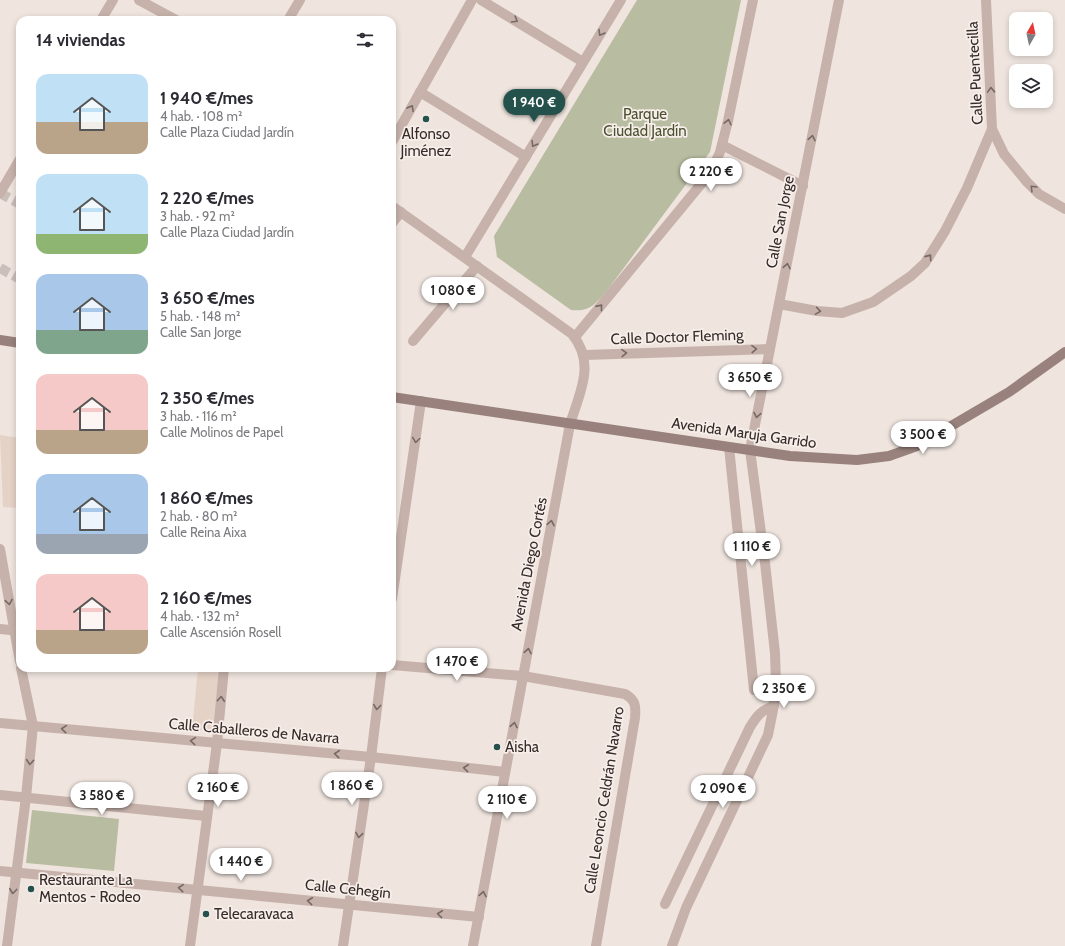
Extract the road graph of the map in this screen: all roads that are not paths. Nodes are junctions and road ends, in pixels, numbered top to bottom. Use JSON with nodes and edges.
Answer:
{"nodes":[{"id":1,"x":113,"y":0,"type":"edge"},
{"id":2,"x":139,"y":0,"type":"edge"},
{"id":3,"x":300,"y":0,"type":"edge"},
{"id":4,"x":472,"y":0,"type":"edge"},
{"id":5,"x":481,"y":0,"type":"edge"},
{"id":6,"x":621,"y":0,"type":"edge"},
{"id":7,"x":753,"y":0,"type":"edge"},
{"id":8,"x":839,"y":0,"type":"edge"},
{"id":9,"x":986,"y":0,"type":"edge"},
{"id":10,"x":103,"y":16,"type":"edge"},
{"id":11,"x":169,"y":16,"type":"edge"},
{"id":12,"x":290,"y":16,"type":"edge"},
{"id":13,"x":583,"y":62,"type":"junction"},
{"id":14,"x":420,"y":92,"type":"junction"},
{"id":15,"x":992,"y":129,"type":"junction"},
{"id":16,"x":396,"y":135,"type":"edge"},
{"id":17,"x":722,"y":145,"type":"junction"},
{"id":18,"x":526,"y":157,"type":"junction"},
{"id":19,"x":16,"y":166,"type":"edge"},
{"id":20,"x":803,"y":186,"type":"junction"},
{"id":21,"x":0,"y":193,"type":"edge"},
{"id":22,"x":396,"y":209,"type":"edge"},
{"id":23,"x":1065,"y":209,"type":"edge"},
{"id":24,"x":401,"y":212,"type":"junction"},
{"id":25,"x":396,"y":218,"type":"edge"},
{"id":26,"x":465,"y":257,"type":"junction"},
{"id":27,"x":477,"y":266,"type":"junction"},
{"id":28,"x":779,"y":304,"type":"junction"},
{"id":29,"x":575,"y":337,"type":"junction"},
{"id":30,"x":0,"y":340,"type":"edge"},
{"id":31,"x":413,"y":340,"type":"dead end"},
{"id":32,"x":16,"y":342,"type":"edge"},
{"id":33,"x":770,"y":349,"type":"junction"},
{"id":34,"x":1065,"y":352,"type":"edge"},
{"id":35,"x":585,"y":354,"type":"junction"},
{"id":36,"x":396,"y":398,"type":"edge"},
{"id":37,"x":421,"y":401,"type":"junction"},
{"id":38,"x":570,"y":424,"type":"junction"},
{"id":39,"x":729,"y":447,"type":"junction"},
{"id":40,"x":750,"y":450,"type":"junction"},
{"id":41,"x":0,"y":549,"type":"edge"},
{"id":42,"x":396,"y":572,"type":"edge"},
{"id":43,"x":16,"y":626,"type":"edge"},
{"id":44,"x":0,"y":629,"type":"edge"},
{"id":45,"x":16,"y":631,"type":"edge"},
{"id":46,"x":396,"y":665,"type":"edge"},
{"id":47,"x":22,"y":672,"type":"edge"},
{"id":48,"x":224,"y":672,"type":"edge"},
{"id":49,"x":382,"y":672,"type":"edge"},
{"id":50,"x":523,"y":676,"type":"junction"},
{"id":51,"x":754,"y":690,"type":"dead end"},
{"id":52,"x":774,"y":706,"type":"junction"},
{"id":53,"x":0,"y":723,"type":"edge"},
{"id":54,"x":33,"y":726,"type":"junction"},
{"id":55,"x":217,"y":743,"type":"junction"},
{"id":56,"x":371,"y":757,"type":"junction"},
{"id":57,"x":505,"y":772,"type":"junction"},
{"id":58,"x":0,"y":794,"type":"edge"},
{"id":59,"x":26,"y":798,"type":"junction"},
{"id":60,"x":206,"y":816,"type":"junction"},
{"id":61,"x":0,"y":871,"type":"edge"},
{"id":62,"x":15,"y":873,"type":"junction"},
{"id":63,"x":197,"y":889,"type":"junction"},
{"id":64,"x":348,"y":904,"type":"junction"},
{"id":65,"x":665,"y":904,"type":"dead end"},
{"id":66,"x":479,"y":917,"type":"junction"},
{"id":67,"x":7,"y":946,"type":"edge"},
{"id":68,"x":190,"y":946,"type":"edge"},
{"id":69,"x":343,"y":946,"type":"edge"},
{"id":70,"x":474,"y":946,"type":"edge"},
{"id":71,"x":596,"y":946,"type":"edge"},
{"id":72,"x":672,"y":946,"type":"edge"}],
"edges":[{"from":1,"to":10,"type":"street"},
{"from":2,"to":11,"type":"street"},
{"from":3,"to":12,"type":"street"},
{"from":4,"to":14,"type":"street"},
{"from":5,"to":13,"type":"street","one_way":true},
{"from":6,"to":13,"type":"street","one_way":true},
{"from":17,"to":7,"type":"street","one_way":true},
{"from":20,"to":8,"type":"street","name":"Calle San Jorge","one_way":true},
{"from":15,"to":9,"type":"street","name":"Calle Puentecilla","one_way":true},
{"from":13,"to":18,"type":"street","one_way":true},
{"from":16,"to":14,"type":"street","one_way":true},
{"from":14,"to":18,"type":"street"},
{"from":23,"to":15,"type":"street","name":"Calle Puentecilla","one_way":true},
{"from":28,"to":15,"type":"street","one_way":true},
{"from":17,"to":20,"type":"street"},
{"from":29,"to":17,"type":"street","one_way":true},
{"from":18,"to":26,"type":"street"},
{"from":19,"to":21,"type":"street"},
{"from":28,"to":20,"type":"street","name":"Calle San Jorge","one_way":true},
{"from":22,"to":24,"type":"street"},
{"from":24,"to":25,"type":"street"},
{"from":24,"to":26,"type":"street"},
{"from":26,"to":27,"type":"street"},
{"from":27,"to":29,"type":"street"},
{"from":27,"to":31,"type":"street"},
{"from":28,"to":33,"type":"street","name":"Calle San Jorge"},
{"from":29,"to":35,"type":"street"},
{"from":30,"to":32,"type":"main road"},
{"from":35,"to":33,"type":"street","name":"Calle Doctor Fleming","one_way":true},
{"from":33,"to":40,"type":"street","name":"Calle San Jorge","one_way":true},
{"from":34,"to":40,"type":"main road","name":"Avenida Maruja Garrido"},
{"from":35,"to":38,"type":"street"},
{"from":36,"to":37,"type":"main road","name":"Avenida Maruja Garrido"},
{"from":37,"to":38,"type":"main road","name":"Avenida Maruja Garrido"},
{"from":37,"to":42,"type":"street","one_way":true},
{"from":38,"to":39,"type":"main road","name":"Avenida Maruja Garrido"},
{"from":50,"to":38,"type":"street","name":"Avenida Diego Cortés","one_way":true},
{"from":39,"to":40,"type":"main road","name":"Avenida Maruja Garrido"},
{"from":39,"to":51,"type":"street"},
{"from":40,"to":52,"type":"street","name":"Calle San Jorge"},
{"from":41,"to":43,"type":"street","one_way":true},
{"from":44,"to":45,"type":"street"},
{"from":46,"to":50,"type":"street","name":"Calle Leoncio Celdrán Navarro"},
{"from":47,"to":54,"type":"street"},
{"from":55,"to":48,"type":"street","one_way":true},
{"from":49,"to":56,"type":"street","one_way":true},
{"from":57,"to":50,"type":"street","name":"Avenida Diego Cortés","one_way":true},
{"from":50,"to":71,"type":"street","name":"Calle Leoncio Celdrán Navarro"},
{"from":52,"to":65,"type":"street"},
{"from":52,"to":72,"type":"street","name":"Calle San Jorge"},
{"from":53,"to":54,"type":"street","name":"Calle Caballeros de Navarra"},
{"from":55,"to":54,"type":"street","name":"Calle Caballeros de Navarra","one_way":true},
{"from":54,"to":59,"type":"street","one_way":true},
{"from":56,"to":55,"type":"street","name":"Calle Caballeros de Navarra","one_way":true},
{"from":55,"to":60,"type":"street"},
{"from":57,"to":56,"type":"street","name":"Calle Caballeros de Navarra","one_way":true},
{"from":56,"to":64,"type":"street","one_way":true},
{"from":66,"to":57,"type":"street","name":"Avenida Diego Cortés","one_way":true},
{"from":58,"to":59,"type":"street"},
{"from":59,"to":60,"type":"street"},
{"from":59,"to":62,"type":"street"},
{"from":60,"to":63,"type":"street"},
{"from":61,"to":62,"type":"street","name":"Calle Cehegín"},
{"from":63,"to":62,"type":"street","name":"Calle Cehegín","one_way":true},
{"from":62,"to":67,"type":"street","one_way":true},
{"from":64,"to":63,"type":"street","name":"Calle Cehegín","one_way":true},
{"from":63,"to":68,"type":"street"},
{"from":66,"to":64,"type":"street","name":"Calle Cehegín","one_way":true},
{"from":64,"to":69,"type":"street"},
{"from":66,"to":70,"type":"street","name":"Avenida Diego Cortés"}]}
